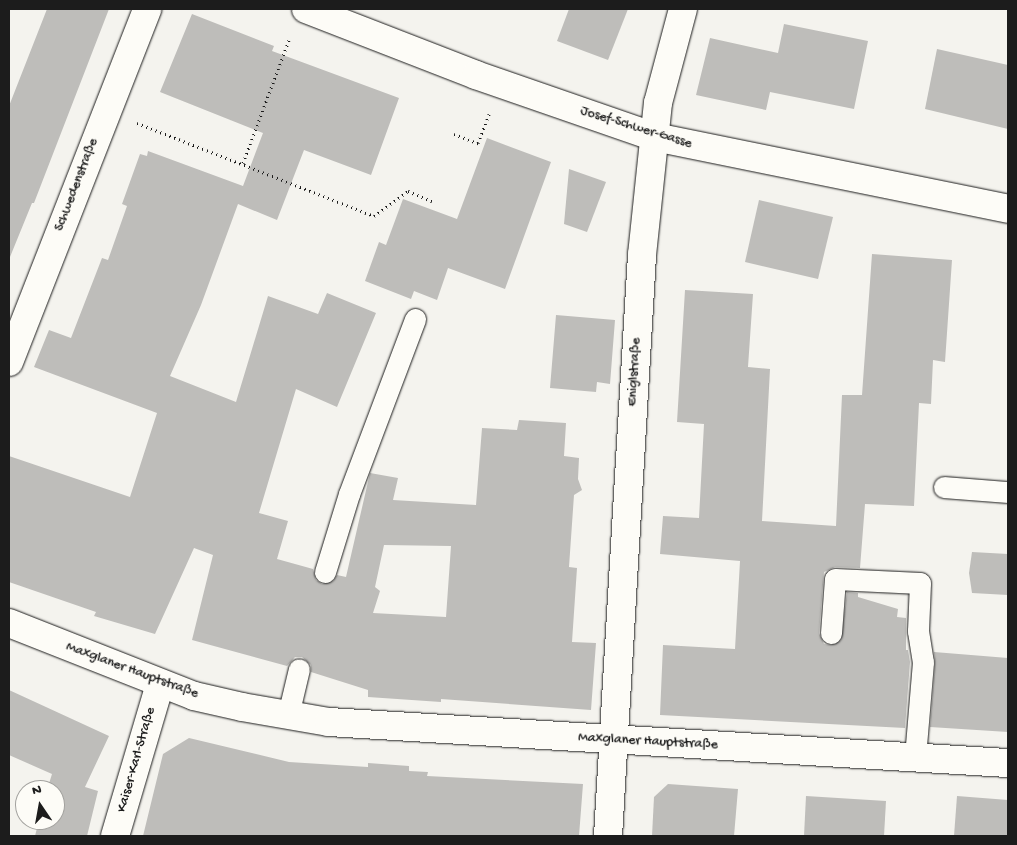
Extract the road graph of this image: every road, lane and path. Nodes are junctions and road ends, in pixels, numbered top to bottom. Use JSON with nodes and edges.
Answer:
{"nodes":[{"id":1,"x":147,"y":9,"type":"edge"},
{"id":2,"x":306,"y":9,"type":"edge"},
{"id":3,"x":682,"y":9,"type":"edge"},
{"id":4,"x":291,"y":36,"type":"dead end"},
{"id":5,"x":502,"y":84,"type":"junction"},
{"id":6,"x":136,"y":122,"type":"dead end"},
{"id":7,"x":454,"y":134,"type":"dead end"},
{"id":8,"x":655,"y":137,"type":"junction"},
{"id":9,"x":243,"y":163,"type":"junction"},
{"id":10,"x":432,"y":201,"type":"dead end"},
{"id":11,"x":1008,"y":209,"type":"edge"},
{"id":12,"x":416,"y":319,"type":"dead end"},
{"id":13,"x":9,"y":362,"type":"edge"},
{"id":14,"x":944,"y":487,"type":"dead end"},
{"id":15,"x":1008,"y":492,"type":"edge"},
{"id":16,"x":324,"y":572,"type":"dead end"},
{"id":17,"x":9,"y":623,"type":"edge"},
{"id":18,"x":831,"y":633,"type":"dead end"},
{"id":19,"x":299,"y":669,"type":"dead end"},
{"id":20,"x":160,"y":684,"type":"junction"},
{"id":21,"x":288,"y":715,"type":"junction"},
{"id":22,"x":615,"y":740,"type":"junction"},
{"id":23,"x":916,"y":757,"type":"junction"},
{"id":24,"x":1008,"y":763,"type":"edge"},
{"id":25,"x":115,"y":836,"type":"edge"},
{"id":26,"x":608,"y":836,"type":"edge"}],
"edges":[{"from":1,"to":13,"type":"street","name":"Schwedenstraße"},
{"from":2,"to":5,"type":"street","name":"Josef-Schwer-Gasse"},
{"from":3,"to":8,"type":"street","name":"Eniglstraße"},
{"from":4,"to":9,"type":"path"},
{"from":5,"to":7,"type":"path"},
{"from":5,"to":8,"type":"street","name":"Josef-Schwer-Gasse"},
{"from":6,"to":9,"type":"path"},
{"from":8,"to":11,"type":"street","name":"Josef-Schwer-Gasse"},
{"from":8,"to":22,"type":"street","name":"Eniglstraße"},
{"from":9,"to":10,"type":"path"},
{"from":12,"to":16,"type":"lane"},
{"from":14,"to":15,"type":"lane"},
{"from":17,"to":20,"type":"street","name":"Maxglaner Hauptstraße"},
{"from":18,"to":23,"type":"lane"},
{"from":19,"to":21,"type":"lane"},
{"from":20,"to":21,"type":"street","name":"Maxglaner Hauptstraße"},
{"from":20,"to":25,"type":"street","name":"Kaiser-Karl-Straße"},
{"from":21,"to":22,"type":"street","name":"Maxglaner Hauptstraße"},
{"from":22,"to":23,"type":"street","name":"Maxglaner Hauptstraße"},
{"from":22,"to":26,"type":"street","name":"Eniglstraße"},
{"from":23,"to":24,"type":"street","name":"Maxglaner Hauptstraße"}]}
